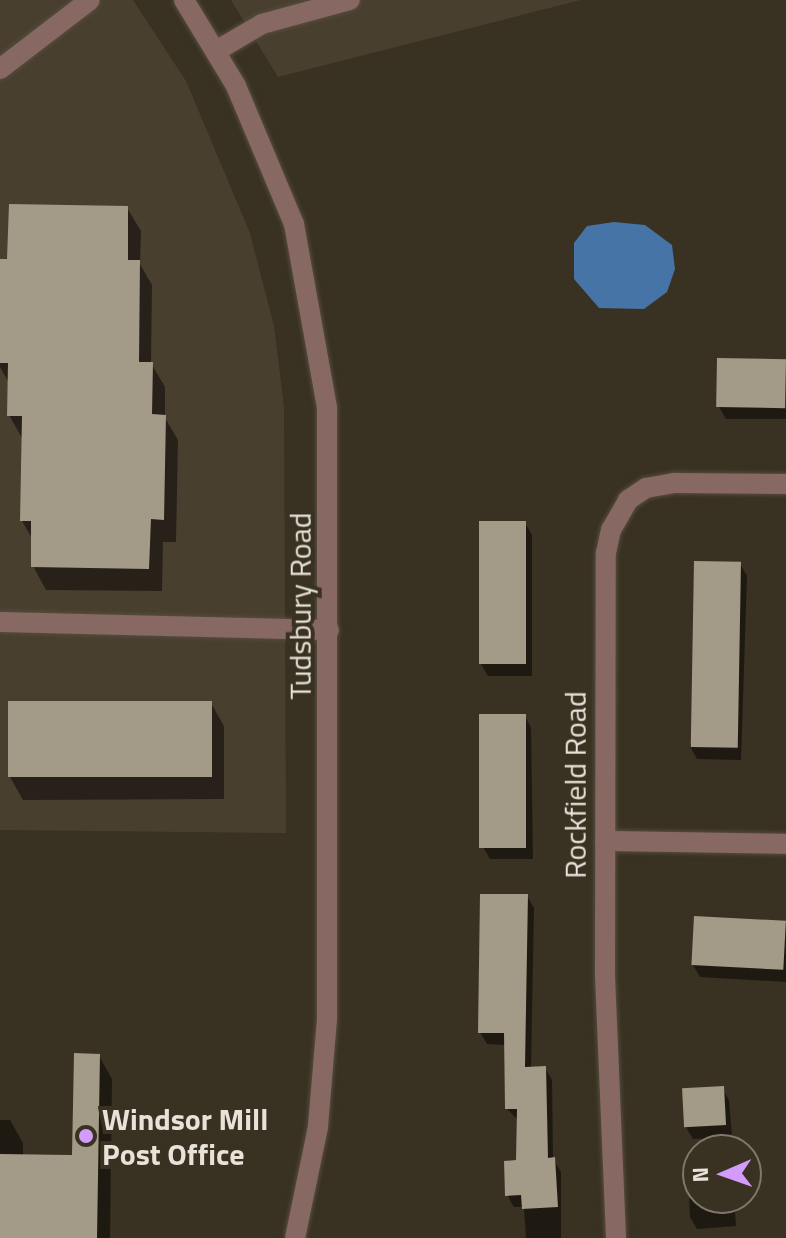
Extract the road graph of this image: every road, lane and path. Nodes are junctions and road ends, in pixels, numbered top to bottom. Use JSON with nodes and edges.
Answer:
{"nodes":[{"id":1,"x":90,"y":0,"type":"edge"},
{"id":2,"x":184,"y":0,"type":"edge"},
{"id":3,"x":350,"y":0,"type":"edge"},
{"id":4,"x":216,"y":51,"type":"junction"},
{"id":5,"x":0,"y":69,"type":"edge"},
{"id":6,"x":786,"y":484,"type":"edge"},
{"id":7,"x":0,"y":622,"type":"edge"},
{"id":8,"x":329,"y":630,"type":"junction"},
{"id":9,"x":605,"y":841,"type":"junction"},
{"id":10,"x":786,"y":844,"type":"edge"},
{"id":11,"x":295,"y":1238,"type":"edge"},
{"id":12,"x":616,"y":1238,"type":"edge"}],
"edges":[{"from":1,"to":5,"type":"street"},
{"from":2,"to":4,"type":"street","name":"Tudsbury Road"},
{"from":3,"to":4,"type":"street"},
{"from":4,"to":8,"type":"street","name":"Tudsbury Road"},
{"from":6,"to":9,"type":"street","name":"Rockfield Road"},
{"from":7,"to":8,"type":"street"},
{"from":8,"to":11,"type":"street","name":"Tudsbury Road"},
{"from":9,"to":10,"type":"street"},
{"from":9,"to":12,"type":"street","name":"Rockfield Road"}]}
